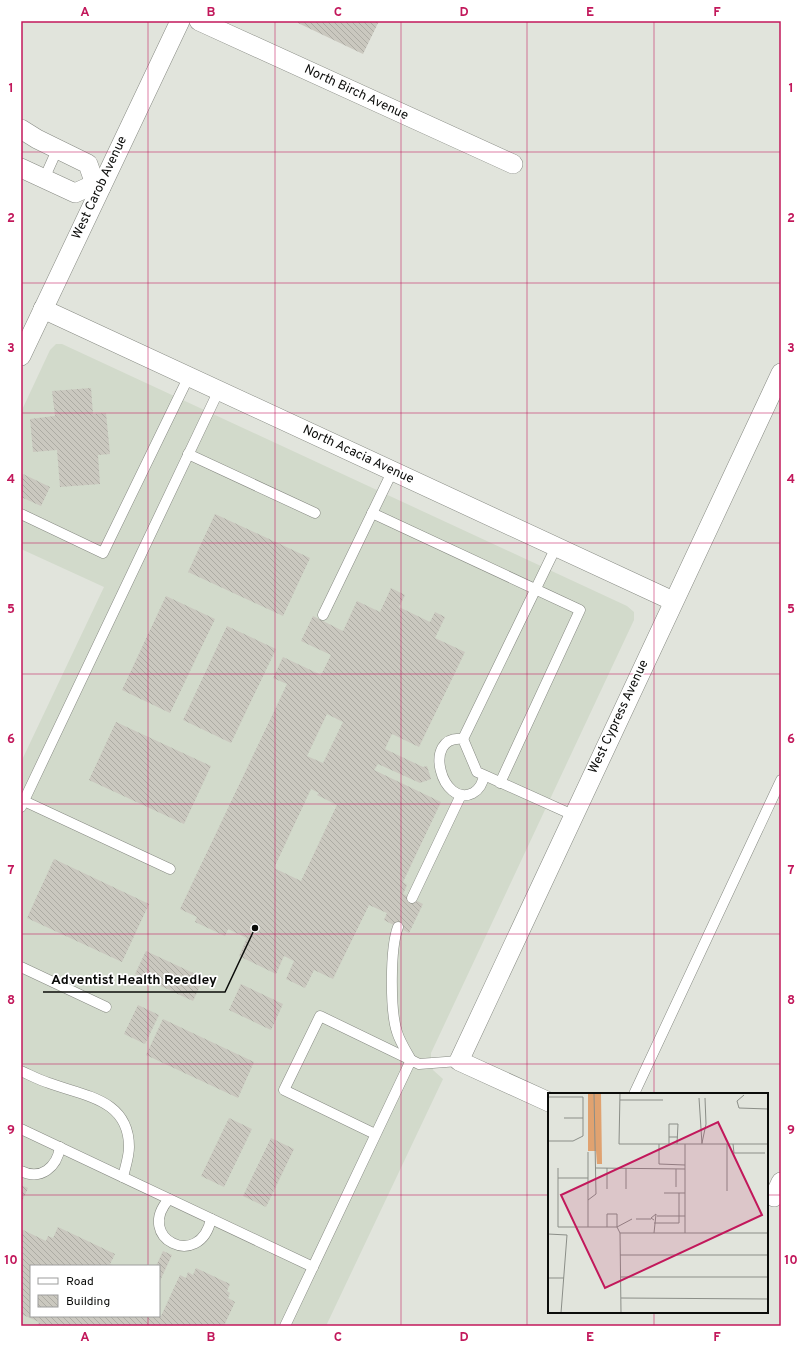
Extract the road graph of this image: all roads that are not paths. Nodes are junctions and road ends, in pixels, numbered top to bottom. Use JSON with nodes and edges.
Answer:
{"nodes":[{"id":1,"x":180,"y":21,"type":"edge"},
{"id":2,"x":199,"y":21,"type":"edge"},
{"id":3,"x":21,"y":129,"type":"edge"},
{"id":4,"x":57,"y":150,"type":"junction"},
{"id":5,"x":513,"y":164,"type":"dead end"},
{"id":6,"x":21,"y":168,"type":"edge"},
{"id":7,"x":44,"y":179,"type":"junction"},
{"id":8,"x":98,"y":185,"type":"junction"},
{"id":9,"x":43,"y":310,"type":"junction"},
{"id":10,"x":21,"y":356,"type":"edge"},
{"id":11,"x":781,"y":373,"type":"edge"},
{"id":12,"x":189,"y":376,"type":"junction"},
{"id":13,"x":219,"y":390,"type":"junction"},
{"id":14,"x":188,"y":454,"type":"junction"},
{"id":15,"x":393,"y":470,"type":"junction"},
{"id":16,"x":372,"y":513,"type":"junction"},
{"id":17,"x":21,"y":514,"type":"edge"},
{"id":18,"x":315,"y":514,"type":"dead end"},
{"id":19,"x":556,"y":547,"type":"junction"},
{"id":20,"x":536,"y":590,"type":"junction"},
{"id":21,"x":673,"y":601,"type":"junction"},
{"id":22,"x":323,"y":615,"type":"dead end"},
{"id":23,"x":463,"y":739,"type":"junction"},
{"id":24,"x":484,"y":775,"type":"junction"},
{"id":25,"x":781,"y":780,"type":"edge"},
{"id":26,"x":500,"y":782,"type":"junction"},
{"id":27,"x":461,"y":794,"type":"junction"},
{"id":28,"x":22,"y":804,"type":"edge"},
{"id":29,"x":573,"y":815,"type":"junction"},
{"id":30,"x":170,"y":869,"type":"dead end"},
{"id":31,"x":412,"y":898,"type":"dead end"},
{"id":32,"x":398,"y":927,"type":"dead end"},
{"id":33,"x":21,"y":967,"type":"edge"},
{"id":34,"x":106,"y":1007,"type":"dead end"},
{"id":35,"x":411,"y":1060,"type":"junction"},
{"id":36,"x":459,"y":1061,"type":"junction"},
{"id":37,"x":21,"y":1071,"type":"edge"},
{"id":38,"x":634,"y":1093,"type":"edge"},
{"id":39,"x":548,"y":1102,"type":"edge"},
{"id":40,"x":21,"y":1129,"type":"edge"},
{"id":41,"x":375,"y":1134,"type":"junction"},
{"id":42,"x":60,"y":1147,"type":"junction"},
{"id":43,"x":21,"y":1171,"type":"edge"},
{"id":44,"x":123,"y":1177,"type":"junction"},
{"id":45,"x":169,"y":1199,"type":"junction"},
{"id":46,"x":211,"y":1219,"type":"junction"},
{"id":47,"x":313,"y":1267,"type":"junction"},
{"id":48,"x":285,"y":1326,"type":"edge"}],
"edges":[{"from":1,"to":8,"type":"street","name":"West Carob Avenue"},
{"from":2,"to":5,"type":"street","name":"North Birch Avenue"},
{"from":3,"to":4,"type":"street"},
{"from":4,"to":7,"type":"lane"},
{"from":4,"to":8,"type":"street"},
{"from":6,"to":7,"type":"street"},
{"from":7,"to":8,"type":"street"},
{"from":8,"to":9,"type":"street","name":"West Carob Avenue"},
{"from":9,"to":10,"type":"street","name":"West Carob Avenue"},
{"from":9,"to":12,"type":"street","name":"North Acacia Avenue"},
{"from":11,"to":21,"type":"street","name":"West Cypress Avenue"},
{"from":12,"to":13,"type":"street","name":"North Acacia Avenue"},
{"from":12,"to":17,"type":"lane"},
{"from":13,"to":14,"type":"lane"},
{"from":13,"to":15,"type":"street","name":"North Acacia Avenue"},
{"from":14,"to":18,"type":"lane"},
{"from":14,"to":28,"type":"lane"},
{"from":15,"to":16,"type":"lane"},
{"from":15,"to":19,"type":"street","name":"North Acacia Avenue"},
{"from":16,"to":20,"type":"lane"},
{"from":16,"to":22,"type":"lane"},
{"from":19,"to":20,"type":"lane"},
{"from":19,"to":21,"type":"street","name":"North Acacia Avenue"},
{"from":20,"to":23,"type":"lane"},
{"from":20,"to":26,"type":"lane"},
{"from":21,"to":29,"type":"street","name":"West Cypress Avenue"},
{"from":23,"to":24,"type":"lane"},
{"from":23,"to":27,"type":"lane"},
{"from":24,"to":26,"type":"lane"},
{"from":24,"to":27,"type":"lane"},
{"from":25,"to":38,"type":"lane"},
{"from":26,"to":29,"type":"lane"},
{"from":27,"to":31,"type":"lane"},
{"from":28,"to":30,"type":"lane"},
{"from":29,"to":36,"type":"street","name":"West Cypress Avenue"},
{"from":32,"to":35,"type":"lane"},
{"from":33,"to":34,"type":"lane"},
{"from":35,"to":36,"type":"lane"},
{"from":35,"to":41,"type":"lane"},
{"from":35,"to":41,"type":"lane"},
{"from":36,"to":39,"type":"street"},
{"from":37,"to":44,"type":"lane"},
{"from":40,"to":42,"type":"lane"},
{"from":41,"to":47,"type":"lane"},
{"from":42,"to":43,"type":"lane"},
{"from":42,"to":44,"type":"lane"},
{"from":44,"to":45,"type":"lane"},
{"from":45,"to":46,"type":"lane"},
{"from":45,"to":46,"type":"lane"},
{"from":46,"to":47,"type":"lane"},
{"from":47,"to":48,"type":"lane"}]}
